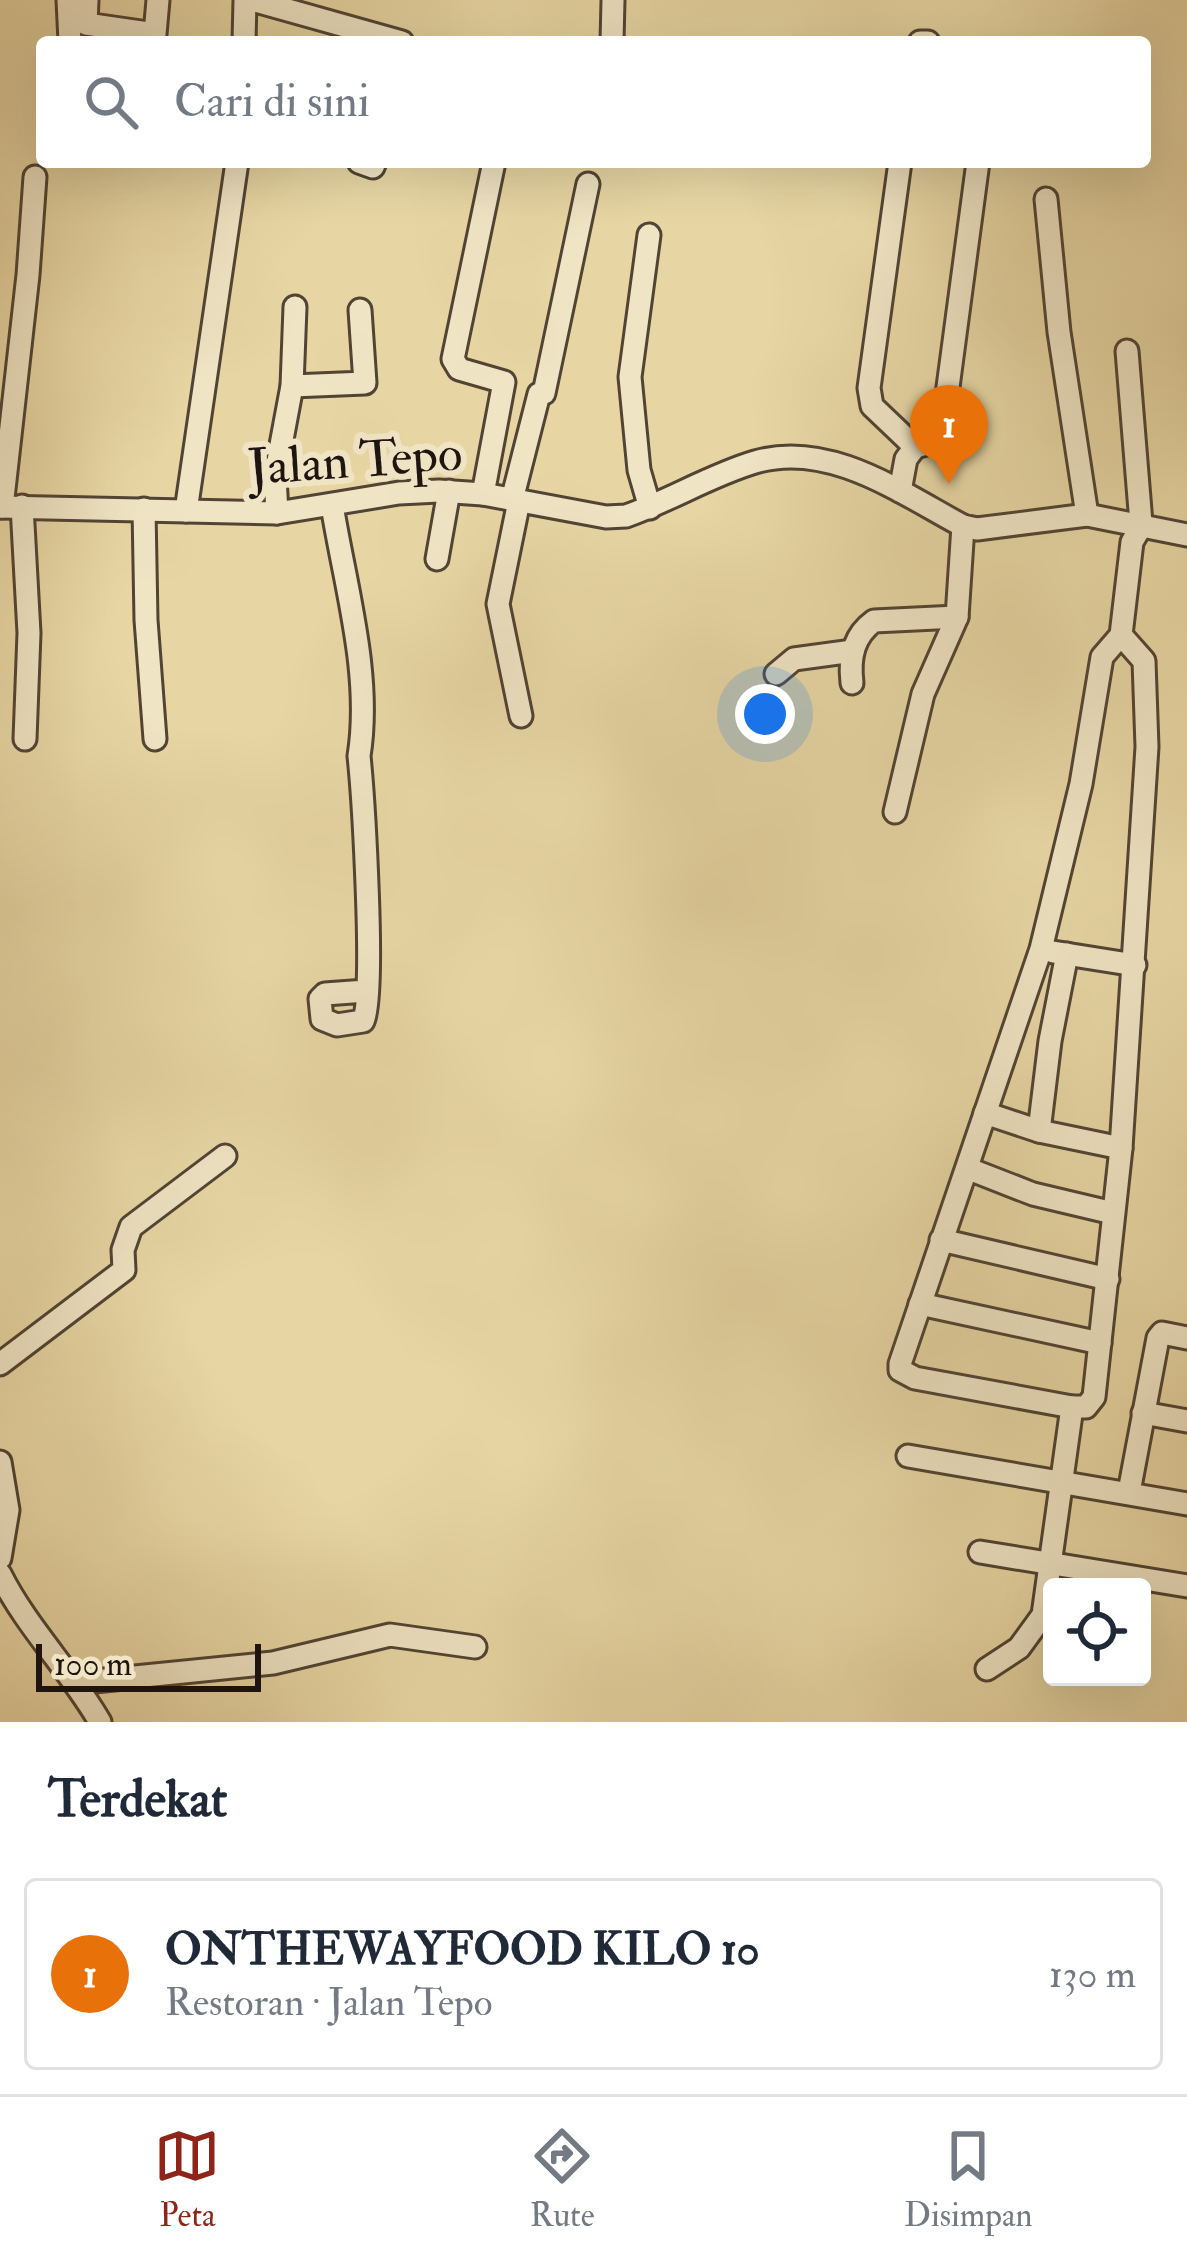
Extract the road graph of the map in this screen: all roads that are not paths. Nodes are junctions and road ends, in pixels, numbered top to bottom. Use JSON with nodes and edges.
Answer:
{"nodes":[{"id":1,"x":68,"y":0,"type":"edge"},
{"id":2,"x":87,"y":0,"type":"edge"},
{"id":3,"x":158,"y":0,"type":"edge"},
{"id":4,"x":249,"y":0,"type":"edge"},
{"id":5,"x":613,"y":0,"type":"edge"},
{"id":6,"x":70,"y":36,"type":"edge"},
{"id":7,"x":245,"y":36,"type":"edge"},
{"id":8,"x":380,"y":36,"type":"edge"},
{"id":9,"x":612,"y":36,"type":"edge"},
{"id":10,"x":236,"y":168,"type":"edge"},
{"id":11,"x":493,"y":168,"type":"edge"},
{"id":12,"x":899,"y":168,"type":"edge"},
{"id":13,"x":977,"y":168,"type":"edge"},
{"id":14,"x":35,"y":177,"type":"dead end"},
{"id":15,"x":588,"y":184,"type":"dead end"},
{"id":16,"x":1046,"y":199,"type":"dead end"},
{"id":17,"x":650,"y":235,"type":"dead end"},
{"id":18,"x":295,"y":307,"type":"dead end"},
{"id":19,"x":360,"y":310,"type":"dead end"},
{"id":20,"x":1127,"y":351,"type":"dead end"},
{"id":21,"x":292,"y":386,"type":"junction"},
{"id":22,"x":915,"y":447,"type":"junction"},
{"id":23,"x":449,"y":491,"type":"junction"},
{"id":24,"x":900,"y":491,"type":"junction"},
{"id":25,"x":483,"y":494,"type":"junction"},
{"id":26,"x":515,"y":501,"type":"junction"},
{"id":27,"x":332,"y":505,"type":"junction"},
{"id":28,"x":8,"y":506,"type":"edge"},
{"id":29,"x":650,"y":508,"type":"junction"},
{"id":30,"x":144,"y":509,"type":"junction"},
{"id":31,"x":186,"y":512,"type":"junction"},
{"id":32,"x":277,"y":512,"type":"junction"},
{"id":33,"x":1087,"y":515,"type":"junction"},
{"id":34,"x":1142,"y":524,"type":"junction"},
{"id":35,"x":963,"y":526,"type":"junction"},
{"id":36,"x":1187,"y":535,"type":"edge"},
{"id":37,"x":437,"y":559,"type":"dead end"},
{"id":38,"x":956,"y":617,"type":"junction"},
{"id":39,"x":1121,"y":635,"type":"junction"},
{"id":40,"x":854,"y":651,"type":"junction"},
{"id":41,"x":776,"y":674,"type":"dead end"},
{"id":42,"x":852,"y":682,"type":"dead end"},
{"id":43,"x":521,"y":716,"type":"dead end"},
{"id":44,"x":25,"y":739,"type":"dead end"},
{"id":45,"x":155,"y":739,"type":"dead end"},
{"id":46,"x":896,"y":812,"type":"dead end"},
{"id":47,"x":1041,"y":949,"type":"junction"},
{"id":48,"x":1067,"y":955,"type":"junction"},
{"id":49,"x":1135,"y":965,"type":"junction"},
{"id":50,"x":366,"y":991,"type":"dead end"},
{"id":51,"x":985,"y":1113,"type":"junction"},
{"id":52,"x":1039,"y":1131,"type":"junction"},
{"id":53,"x":1121,"y":1148,"type":"junction"},
{"id":54,"x":225,"y":1156,"type":"dead end"},
{"id":55,"x":969,"y":1169,"type":"junction"},
{"id":56,"x":1113,"y":1213,"type":"junction"},
{"id":57,"x":941,"y":1240,"type":"junction"},
{"id":58,"x":1108,"y":1279,"type":"junction"},
{"id":59,"x":920,"y":1304,"type":"junction"},
{"id":60,"x":1187,"y":1338,"type":"edge"},
{"id":61,"x":1100,"y":1343,"type":"junction"},
{"id":62,"x":0,"y":1364,"type":"edge"},
{"id":63,"x":1072,"y":1407,"type":"junction"},
{"id":64,"x":1143,"y":1413,"type":"junction"},
{"id":65,"x":1187,"y":1421,"type":"edge"},
{"id":66,"x":908,"y":1456,"type":"dead end"},
{"id":67,"x":0,"y":1462,"type":"edge"},
{"id":68,"x":1060,"y":1483,"type":"junction"},
{"id":69,"x":1129,"y":1492,"type":"junction"},
{"id":70,"x":1187,"y":1504,"type":"edge"},
{"id":71,"x":980,"y":1552,"type":"dead end"},
{"id":72,"x":0,"y":1558,"type":"edge"},
{"id":73,"x":1049,"y":1562,"type":"junction"},
{"id":74,"x":0,"y":1574,"type":"edge"},
{"id":75,"x":1187,"y":1586,"type":"edge"},
{"id":76,"x":475,"y":1647,"type":"dead end"},
{"id":77,"x":987,"y":1669,"type":"dead end"},
{"id":78,"x":76,"y":1683,"type":"junction"},
{"id":79,"x":100,"y":1722,"type":"edge"}],
"edges":[{"from":1,"to":6,"type":"street"},
{"from":2,"to":3,"type":"street"},
{"from":4,"to":7,"type":"street"},
{"from":4,"to":8,"type":"street"},
{"from":5,"to":9,"type":"street"},
{"from":10,"to":31,"type":"street"},
{"from":11,"to":25,"type":"street"},
{"from":12,"to":22,"type":"street"},
{"from":13,"to":22,"type":"street"},
{"from":14,"to":28,"type":"street"},
{"from":15,"to":26,"type":"street"},
{"from":16,"to":33,"type":"street"},
{"from":17,"to":29,"type":"street"},
{"from":18,"to":21,"type":"street"},
{"from":19,"to":21,"type":"street"},
{"from":20,"to":34,"type":"street"},
{"from":21,"to":32,"type":"street"},
{"from":22,"to":24,"type":"street"},
{"from":23,"to":25,"type":"street","name":"Jalan Tepo"},
{"from":23,"to":27,"type":"street","name":"Jalan Tepo"},
{"from":23,"to":37,"type":"street"},
{"from":24,"to":29,"type":"street","name":"Jalan Tepo"},
{"from":24,"to":35,"type":"street","name":"Jalan Tepo"},
{"from":25,"to":26,"type":"street","name":"Jalan Tepo"},
{"from":26,"to":29,"type":"street","name":"Jalan Tepo"},
{"from":26,"to":43,"type":"street"},
{"from":27,"to":32,"type":"street","name":"Jalan Tepo"},
{"from":27,"to":50,"type":"street"},
{"from":28,"to":30,"type":"street","name":"Jalan Tepo"},
{"from":28,"to":44,"type":"street"},
{"from":30,"to":31,"type":"street","name":"Jalan Tepo"},
{"from":30,"to":45,"type":"street"},
{"from":31,"to":32,"type":"street","name":"Jalan Tepo"},
{"from":33,"to":34,"type":"street","name":"Jalan Tepo"},
{"from":33,"to":35,"type":"street","name":"Jalan Tepo"},
{"from":34,"to":36,"type":"street","name":"Jalan Tepo"},
{"from":34,"to":39,"type":"street"},
{"from":35,"to":38,"type":"street"},
{"from":38,"to":40,"type":"street"},
{"from":38,"to":46,"type":"street"},
{"from":39,"to":47,"type":"street"},
{"from":39,"to":49,"type":"street"},
{"from":40,"to":41,"type":"street"},
{"from":40,"to":42,"type":"street"},
{"from":47,"to":48,"type":"street"},
{"from":47,"to":51,"type":"street"},
{"from":48,"to":49,"type":"street"},
{"from":48,"to":52,"type":"street"},
{"from":49,"to":53,"type":"street"},
{"from":51,"to":52,"type":"street"},
{"from":51,"to":55,"type":"street"},
{"from":52,"to":53,"type":"street"},
{"from":53,"to":56,"type":"street"},
{"from":54,"to":62,"type":"street"},
{"from":55,"to":56,"type":"street"},
{"from":55,"to":57,"type":"street"},
{"from":56,"to":58,"type":"street"},
{"from":57,"to":58,"type":"street"},
{"from":57,"to":59,"type":"street"},
{"from":58,"to":61,"type":"street"},
{"from":59,"to":61,"type":"street"},
{"from":59,"to":63,"type":"street"},
{"from":60,"to":64,"type":"street"},
{"from":61,"to":63,"type":"street"},
{"from":63,"to":68,"type":"street"},
{"from":64,"to":65,"type":"street"},
{"from":64,"to":69,"type":"street"},
{"from":66,"to":68,"type":"street"},
{"from":67,"to":72,"type":"street"},
{"from":68,"to":69,"type":"street"},
{"from":68,"to":73,"type":"street"},
{"from":69,"to":70,"type":"street"},
{"from":71,"to":73,"type":"street"},
{"from":73,"to":75,"type":"street"},
{"from":73,"to":77,"type":"street"},
{"from":74,"to":78,"type":"street"},
{"from":76,"to":78,"type":"street"},
{"from":78,"to":79,"type":"street"}]}
